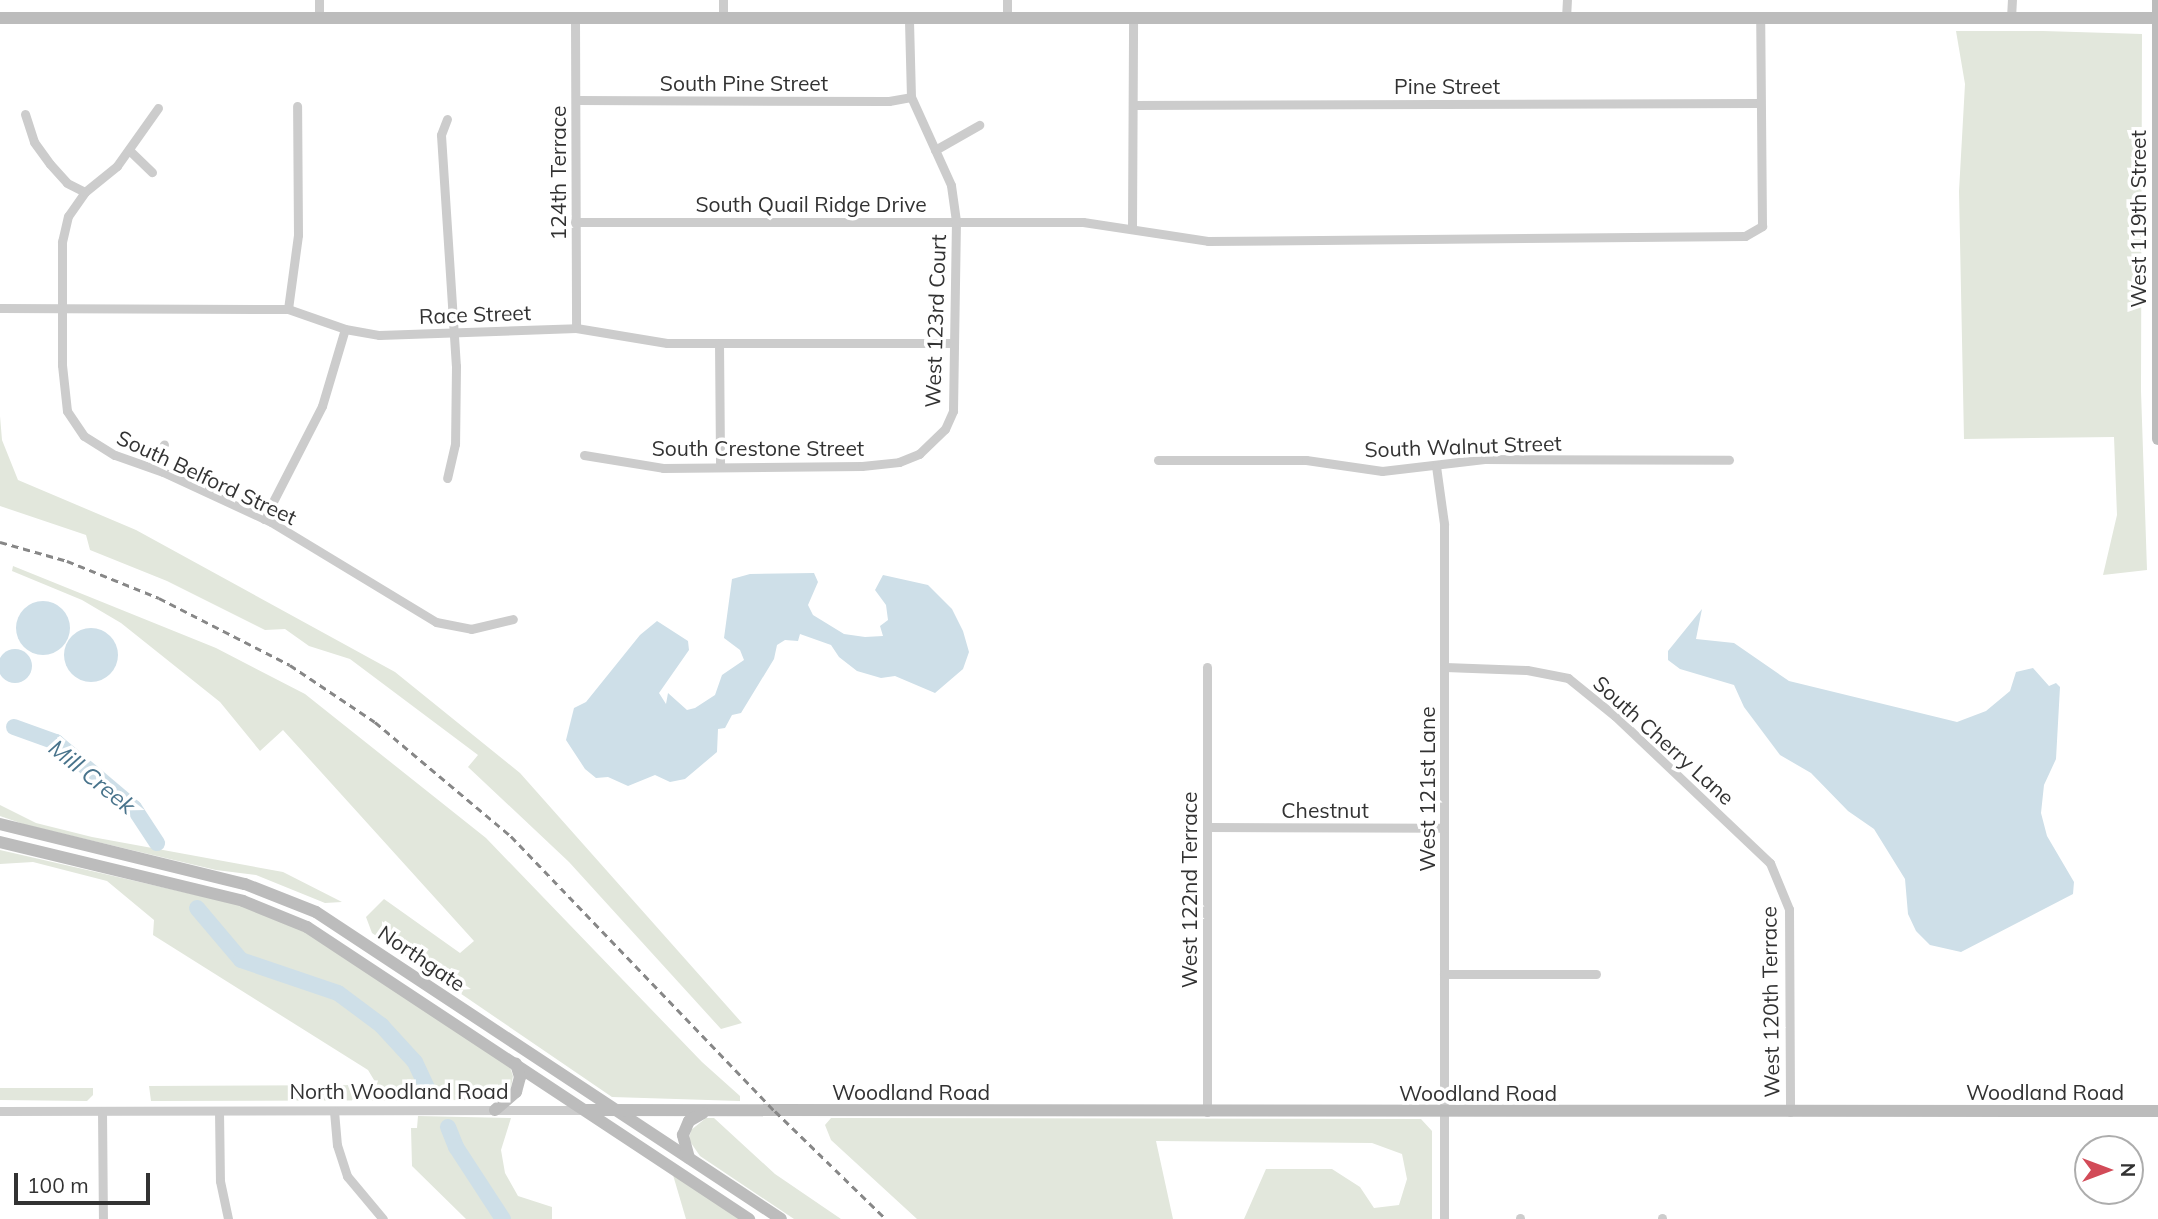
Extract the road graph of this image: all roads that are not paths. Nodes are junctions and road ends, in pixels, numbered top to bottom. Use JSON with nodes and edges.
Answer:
{"nodes":[{"id":1,"x":319,"y":0,"type":"edge"},
{"id":2,"x":723,"y":0,"type":"edge"},
{"id":3,"x":1007,"y":0,"type":"edge"},
{"id":4,"x":1567,"y":0,"type":"edge"},
{"id":5,"x":2012,"y":0,"type":"edge"},
{"id":6,"x":2158,"y":0,"type":"edge"},
{"id":7,"x":1760,"y":17,"type":"junction"},
{"id":8,"x":0,"y":18,"type":"edge"},
{"id":9,"x":319,"y":18,"type":"junction"},
{"id":10,"x":1007,"y":18,"type":"junction"},
{"id":11,"x":1133,"y":18,"type":"junction"},
{"id":12,"x":1566,"y":18,"type":"junction"},
{"id":13,"x":2011,"y":18,"type":"junction"},
{"id":14,"x":2158,"y":18,"type":"edge"},
{"id":15,"x":575,"y":19,"type":"junction"},
{"id":16,"x":723,"y":19,"type":"junction"},
{"id":17,"x":909,"y":19,"type":"junction"},
{"id":18,"x":911,"y":97,"type":"junction"},
{"id":19,"x":576,"y":100,"type":"junction"},
{"id":20,"x":1759,"y":103,"type":"junction"},
{"id":21,"x":1134,"y":105,"type":"junction"},
{"id":22,"x":297,"y":106,"type":"dead end"},
{"id":23,"x":158,"y":108,"type":"dead end"},
{"id":24,"x":25,"y":114,"type":"dead end"},
{"id":25,"x":447,"y":119,"type":"dead end"},
{"id":26,"x":979,"y":125,"type":"dead end"},
{"id":27,"x":128,"y":150,"type":"junction"},
{"id":28,"x":935,"y":150,"type":"junction"},
{"id":29,"x":152,"y":172,"type":"dead end"},
{"id":30,"x":85,"y":192,"type":"junction"},
{"id":31,"x":956,"y":221,"type":"junction"},
{"id":32,"x":575,"y":222,"type":"junction"},
{"id":33,"x":1132,"y":228,"type":"junction"},
{"id":34,"x":61,"y":306,"type":"junction"},
{"id":35,"x":0,"y":308,"type":"edge"},
{"id":36,"x":288,"y":309,"type":"junction"},
{"id":37,"x":576,"y":328,"type":"junction"},
{"id":38,"x":345,"y":329,"type":"junction"},
{"id":39,"x":454,"y":332,"type":"junction"},
{"id":40,"x":719,"y":343,"type":"junction"},
{"id":41,"x":954,"y":343,"type":"junction"},
{"id":42,"x":2158,"y":428,"type":"edge"},
{"id":43,"x":2158,"y":439,"type":"edge"},
{"id":44,"x":164,"y":444,"type":"dead end"},
{"id":45,"x":929,"y":448,"type":"joint"},
{"id":46,"x":584,"y":456,"type":"dead end"},
{"id":47,"x":1158,"y":460,"type":"dead end"},
{"id":48,"x":1729,"y":460,"type":"dead end"},
{"id":49,"x":1436,"y":466,"type":"junction"},
{"id":50,"x":720,"y":467,"type":"junction"},
{"id":51,"x":153,"y":468,"type":"junction"},
{"id":52,"x":447,"y":478,"type":"dead end"},
{"id":53,"x":264,"y":519,"type":"junction"},
{"id":54,"x":513,"y":619,"type":"dead end"},
{"id":55,"x":1207,"y":667,"type":"dead end"},
{"id":56,"x":1446,"y":667,"type":"junction"},
{"id":57,"x":0,"y":824,"type":"edge"},
{"id":58,"x":1207,"y":827,"type":"junction"},
{"id":59,"x":1734,"y":827,"type":"joint"},
{"id":60,"x":1444,"y":828,"type":"junction"},
{"id":61,"x":0,"y":842,"type":"edge"},
{"id":62,"x":1444,"y":974,"type":"junction"},
{"id":63,"x":1596,"y":974,"type":"dead end"},
{"id":64,"x":516,"y":1064,"type":"junction"},
{"id":65,"x":495,"y":1110,"type":"junction"},
{"id":66,"x":586,"y":1110,"type":"junction"},
{"id":67,"x":617,"y":1110,"type":"junction"},
{"id":68,"x":0,"y":1111,"type":"edge"},
{"id":69,"x":102,"y":1111,"type":"junction"},
{"id":70,"x":219,"y":1111,"type":"junction"},
{"id":71,"x":334,"y":1111,"type":"junction"},
{"id":72,"x":709,"y":1111,"type":"junction"},
{"id":73,"x":798,"y":1111,"type":"joint"},
{"id":74,"x":2158,"y":1111,"type":"edge"},
{"id":75,"x":1207,"y":1112,"type":"junction"},
{"id":76,"x":1445,"y":1112,"type":"junction"},
{"id":77,"x":1790,"y":1112,"type":"junction"},
{"id":78,"x":689,"y":1158,"type":"junction"},
{"id":79,"x":103,"y":1219,"type":"edge"},
{"id":80,"x":228,"y":1219,"type":"edge"},
{"id":81,"x":383,"y":1219,"type":"edge"},
{"id":82,"x":749,"y":1219,"type":"edge"},
{"id":83,"x":781,"y":1219,"type":"edge"},
{"id":84,"x":1444,"y":1219,"type":"edge"}],
"edges":[{"from":1,"to":9,"type":"street"},
{"from":2,"to":16,"type":"street"},
{"from":3,"to":10,"type":"street"},
{"from":4,"to":12,"type":"street"},
{"from":5,"to":13,"type":"street"},
{"from":6,"to":14,"type":"main road","name":"West 119th Street"},
{"from":7,"to":12,"type":"main road"},
{"from":7,"to":13,"type":"main road"},
{"from":7,"to":20,"type":"street"},
{"from":8,"to":9,"type":"main road"},
{"from":9,"to":15,"type":"main road"},
{"from":10,"to":11,"type":"main road"},
{"from":10,"to":17,"type":"main road"},
{"from":11,"to":12,"type":"main road"},
{"from":11,"to":21,"type":"street"},
{"from":13,"to":14,"type":"main road"},
{"from":14,"to":42,"type":"main road","name":"West 119th Street"},
{"from":15,"to":16,"type":"main road"},
{"from":15,"to":19,"type":"street","name":"124th Terrace"},
{"from":16,"to":17,"type":"main road"},
{"from":17,"to":18,"type":"street","name":"West 123rd Court"},
{"from":18,"to":19,"type":"street","name":"South Pine Street"},
{"from":18,"to":28,"type":"street","name":"West 123rd Court"},
{"from":19,"to":32,"type":"street","name":"124th Terrace"},
{"from":20,"to":21,"type":"street","name":"Pine Street"},
{"from":20,"to":33,"type":"street","name":"South Quail Ridge Drive"},
{"from":21,"to":33,"type":"street"},
{"from":22,"to":36,"type":"street"},
{"from":23,"to":27,"type":"street","name":"South Belford Street"},
{"from":24,"to":30,"type":"street"},
{"from":25,"to":39,"type":"street"},
{"from":26,"to":28,"type":"street"},
{"from":27,"to":29,"type":"street"},
{"from":27,"to":30,"type":"street","name":"South Belford Street"},
{"from":28,"to":31,"type":"street","name":"West 123rd Court"},
{"from":30,"to":34,"type":"street","name":"South Belford Street"},
{"from":31,"to":32,"type":"street","name":"South Quail Ridge Drive"},
{"from":31,"to":33,"type":"street","name":"South Quail Ridge Drive"},
{"from":31,"to":41,"type":"street","name":"West 123rd Court"},
{"from":32,"to":37,"type":"street","name":"124th Terrace"},
{"from":34,"to":35,"type":"street","name":"Race Street"},
{"from":34,"to":36,"type":"street","name":"Race Street"},
{"from":34,"to":51,"type":"street","name":"South Belford Street"},
{"from":36,"to":38,"type":"street","name":"Race Street"},
{"from":37,"to":39,"type":"street","name":"Race Street"},
{"from":37,"to":40,"type":"street","name":"Race Street"},
{"from":38,"to":39,"type":"street","name":"Race Street"},
{"from":38,"to":53,"type":"street"},
{"from":39,"to":52,"type":"street"},
{"from":40,"to":41,"type":"street","name":"Race Street"},
{"from":40,"to":50,"type":"street"},
{"from":41,"to":45,"type":"street","name":"West 123rd Court"},
{"from":42,"to":43,"type":"main road","name":"West 119th Street"},
{"from":44,"to":51,"type":"street"},
{"from":45,"to":50,"type":"street","name":"South Crestone Street"},
{"from":46,"to":50,"type":"street","name":"South Crestone Street"},
{"from":47,"to":49,"type":"street","name":"South Walnut Street"},
{"from":48,"to":49,"type":"street","name":"South Walnut Street"},
{"from":49,"to":56,"type":"street","name":"West 121st Lane"},
{"from":51,"to":53,"type":"street","name":"South Belford Street"},
{"from":53,"to":54,"type":"street","name":"South Belford Street"},
{"from":55,"to":58,"type":"street","name":"West 122nd Terrace"},
{"from":56,"to":59,"type":"street","name":"South Cherry Lane"},
{"from":56,"to":60,"type":"street","name":"West 121st Lane"},
{"from":57,"to":67,"type":"main road","name":"Northgate"},
{"from":58,"to":60,"type":"street","name":"Chestnut"},
{"from":58,"to":75,"type":"street","name":"West 122nd Terrace"},
{"from":59,"to":77,"type":"street","name":"West 120th Terrace"},
{"from":60,"to":62,"type":"street","name":"West 121st Lane"},
{"from":61,"to":64,"type":"main road","name":"Northgate"},
{"from":62,"to":63,"type":"street"},
{"from":62,"to":76,"type":"street","name":"West 121st Lane"},
{"from":64,"to":65,"type":"main road"},
{"from":64,"to":66,"type":"main road","name":"Northgate"},
{"from":65,"to":66,"type":"street","name":"North Woodland Road"},
{"from":65,"to":71,"type":"street","name":"North Woodland Road"},
{"from":66,"to":67,"type":"main road","name":"North Woodland Road"},
{"from":66,"to":82,"type":"main road","name":"Northgate"},
{"from":67,"to":72,"type":"main road","name":"North Woodland Road"},
{"from":67,"to":78,"type":"main road","name":"Northgate"},
{"from":68,"to":69,"type":"street","name":"North Woodland Road"},
{"from":69,"to":70,"type":"street","name":"North Woodland Road"},
{"from":69,"to":79,"type":"street"},
{"from":70,"to":71,"type":"street","name":"North Woodland Road"},
{"from":70,"to":80,"type":"street"},
{"from":71,"to":81,"type":"street"},
{"from":72,"to":73,"type":"main road","name":"North Woodland Road"},
{"from":72,"to":78,"type":"main road"},
{"from":73,"to":75,"type":"main road","name":"Woodland Road"},
{"from":74,"to":77,"type":"main road","name":"Woodland Road"},
{"from":75,"to":76,"type":"main road","name":"Woodland Road"},
{"from":76,"to":77,"type":"main road","name":"Woodland Road"},
{"from":76,"to":84,"type":"street","name":"West 121st Lane"},
{"from":78,"to":83,"type":"main road","name":"Northgate"}]}
